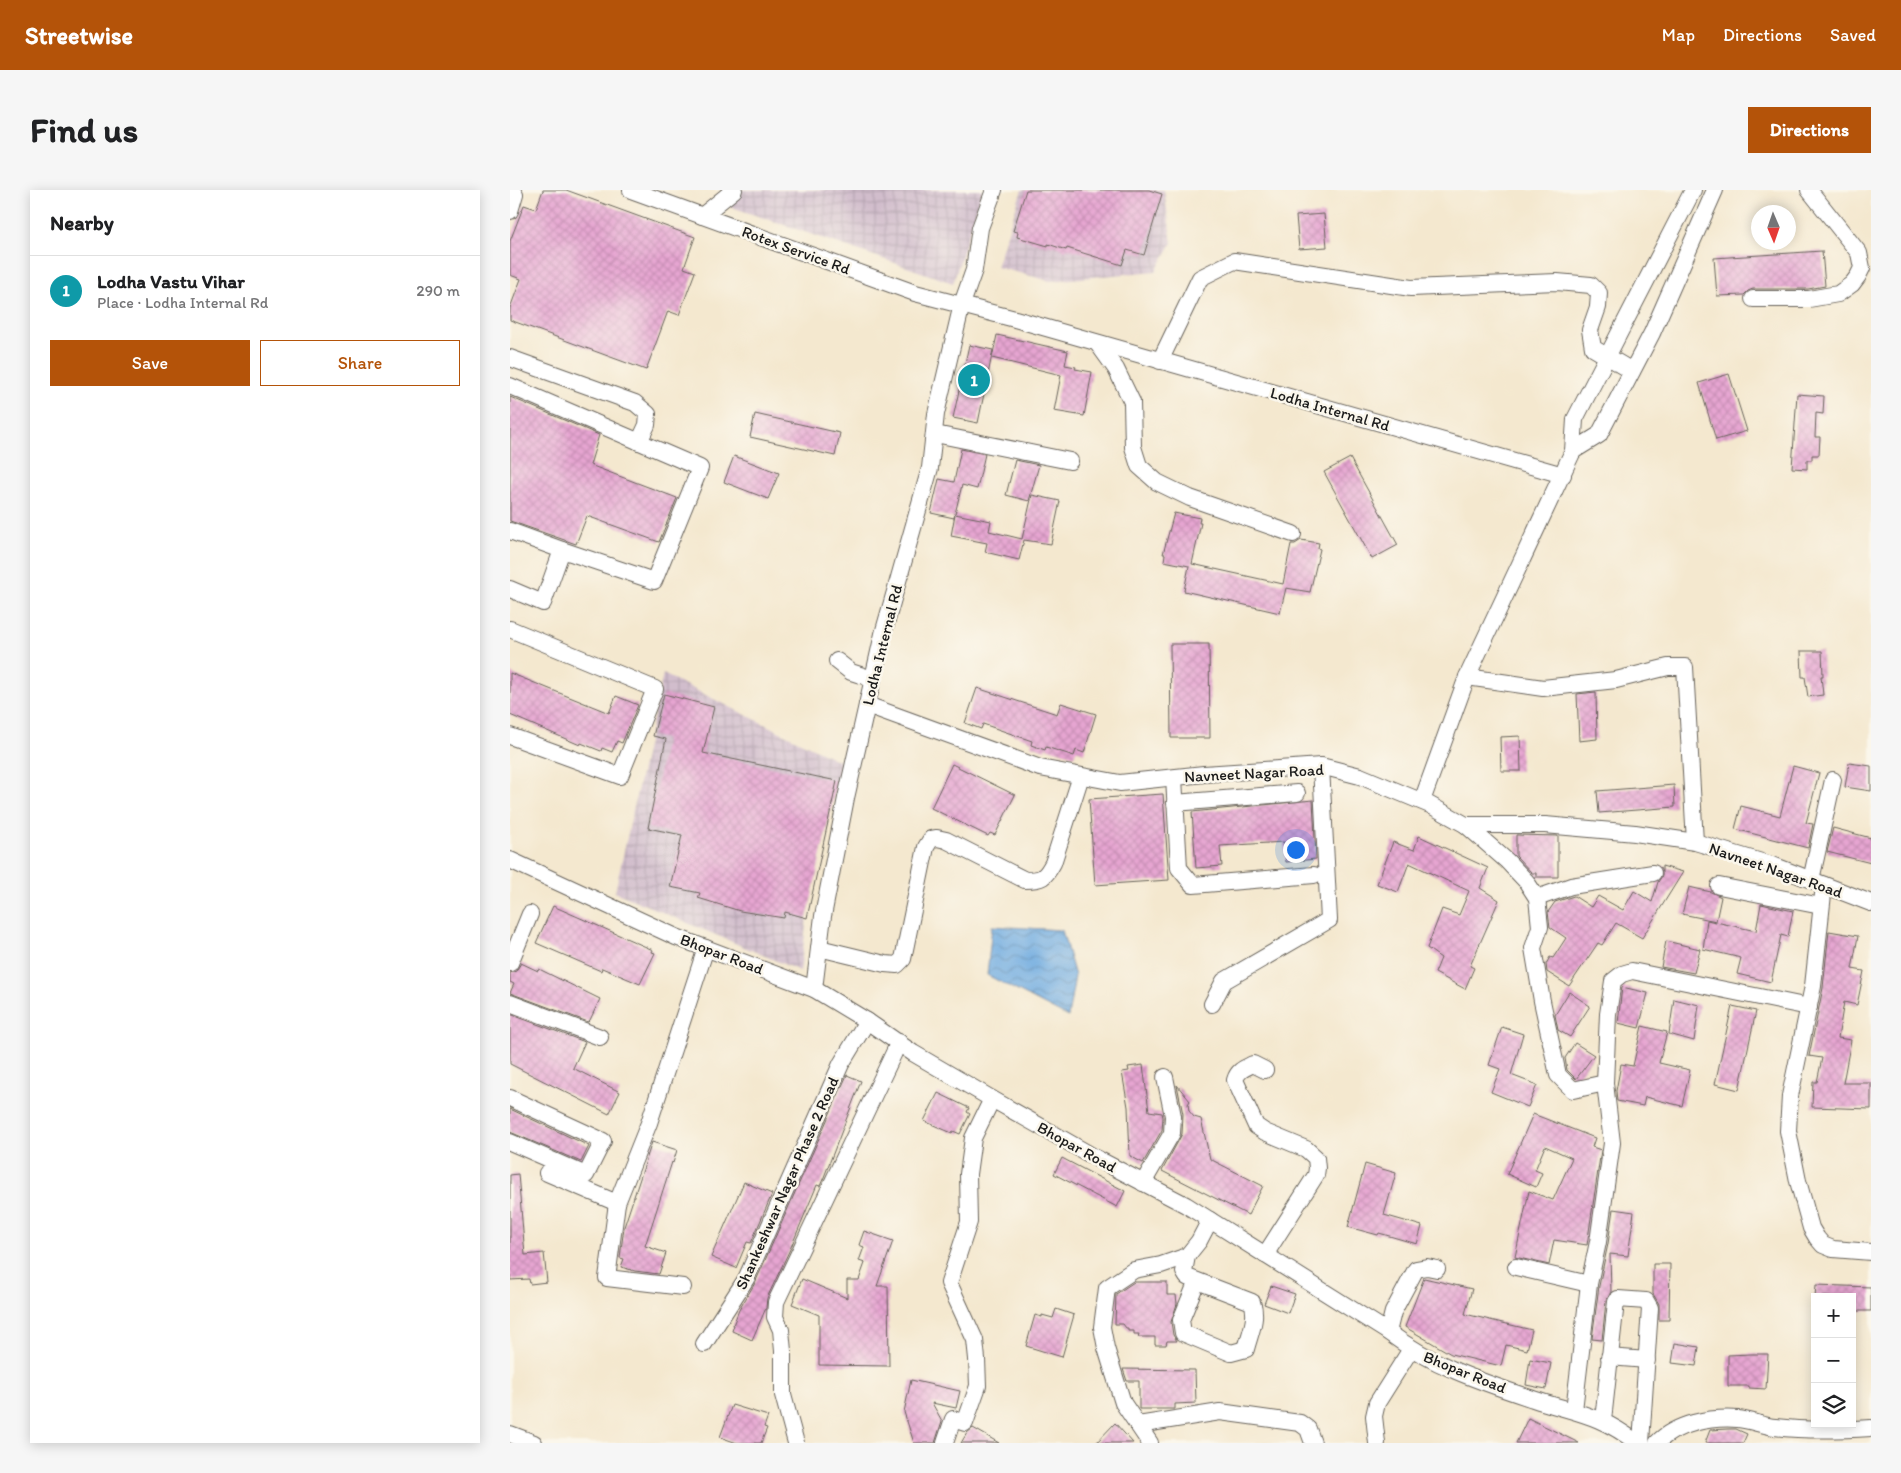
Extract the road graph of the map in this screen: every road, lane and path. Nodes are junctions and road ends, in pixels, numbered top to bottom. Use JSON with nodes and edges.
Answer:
{"nodes":[{"id":1,"x":631,"y":190,"type":"edge"},
{"id":2,"x":734,"y":190,"type":"edge"},
{"id":3,"x":994,"y":190,"type":"edge"},
{"id":4,"x":1693,"y":190,"type":"edge"},
{"id":5,"x":1715,"y":190,"type":"edge"},
{"id":6,"x":1808,"y":190,"type":"edge"},
{"id":7,"x":515,"y":194,"type":"dead end"},
{"id":8,"x":510,"y":211,"type":"edge"},
{"id":9,"x":702,"y":216,"type":"junction"},
{"id":10,"x":1753,"y":299,"type":"dead end"},
{"id":11,"x":962,"y":304,"type":"junction"},
{"id":12,"x":1098,"y":344,"type":"junction"},
{"id":13,"x":1607,"y":357,"type":"junction"},
{"id":14,"x":510,"y":358,"type":"edge"},
{"id":15,"x":1160,"y":361,"type":"junction"},
{"id":16,"x":1632,"y":371,"type":"junction"},
{"id":17,"x":510,"y":386,"type":"edge"},
{"id":18,"x":935,"y":434,"type":"junction"},
{"id":19,"x":639,"y":442,"type":"junction"},
{"id":20,"x":1573,"y":451,"type":"junction"},
{"id":21,"x":1070,"y":461,"type":"dead end"},
{"id":22,"x":1563,"y":475,"type":"junction"},
{"id":23,"x":510,"y":531,"type":"edge"},
{"id":24,"x":1293,"y":534,"type":"dead end"},
{"id":25,"x":562,"y":550,"type":"junction"},
{"id":26,"x":510,"y":589,"type":"edge"},
{"id":27,"x":510,"y":629,"type":"edge"},
{"id":28,"x":837,"y":661,"type":"dead end"},
{"id":29,"x":1467,"y":678,"type":"junction"},
{"id":30,"x":872,"y":679,"type":"junction"},
{"id":31,"x":867,"y":705,"type":"junction"},
{"id":32,"x":510,"y":736,"type":"edge"},
{"id":33,"x":1321,"y":766,"type":"junction"},
{"id":34,"x":1081,"y":776,"type":"junction"},
{"id":35,"x":1174,"y":778,"type":"junction"},
{"id":36,"x":1833,"y":780,"type":"dead end"},
{"id":37,"x":1297,"y":793,"type":"dead end"},
{"id":38,"x":1422,"y":801,"type":"junction"},
{"id":39,"x":1175,"y":804,"type":"junction"},
{"id":40,"x":1466,"y":825,"type":"junction"},
{"id":41,"x":1695,"y":842,"type":"junction"},
{"id":42,"x":510,"y":860,"type":"edge"},
{"id":43,"x":1653,"y":873,"type":"dead end"},
{"id":44,"x":1314,"y":875,"type":"dead end"},
{"id":45,"x":1818,"y":883,"type":"junction"},
{"id":46,"x":1719,"y":886,"type":"dead end"},
{"id":47,"x":1537,"y":898,"type":"junction"},
{"id":48,"x":1871,"y":903,"type":"edge"},
{"id":49,"x":1821,"y":906,"type":"junction"},
{"id":50,"x":530,"y":914,"type":"dead end"},
{"id":51,"x":706,"y":948,"type":"junction"},
{"id":52,"x":819,"y":948,"type":"junction"},
{"id":53,"x":510,"y":963,"type":"edge"},
{"id":54,"x":814,"y":989,"type":"junction"},
{"id":55,"x":510,"y":1003,"type":"edge"},
{"id":56,"x":1212,"y":1004,"type":"dead end"},
{"id":57,"x":1809,"y":1007,"type":"junction"},
{"id":58,"x":866,"y":1021,"type":"junction"},
{"id":59,"x":600,"y":1037,"type":"dead end"},
{"id":60,"x":899,"y":1042,"type":"junction"},
{"id":61,"x":1265,"y":1070,"type":"dead end"},
{"id":62,"x":1165,"y":1077,"type":"dead end"},
{"id":63,"x":1605,"y":1083,"type":"junction"},
{"id":64,"x":510,"y":1098,"type":"edge"},
{"id":65,"x":992,"y":1099,"type":"junction"},
{"id":66,"x":510,"y":1142,"type":"edge"},
{"id":67,"x":547,"y":1173,"type":"dead end"},
{"id":68,"x":1143,"y":1183,"type":"junction"},
{"id":69,"x":618,"y":1203,"type":"junction"},
{"id":70,"x":1210,"y":1220,"type":"junction"},
{"id":71,"x":1871,"y":1252,"type":"edge"},
{"id":72,"x":1265,"y":1255,"type":"junction"},
{"id":73,"x":1186,"y":1256,"type":"junction"},
{"id":74,"x":1516,"y":1267,"type":"dead end"},
{"id":75,"x":1436,"y":1269,"type":"dead end"},
{"id":76,"x":1197,"y":1281,"type":"junction"},
{"id":77,"x":1589,"y":1284,"type":"junction"},
{"id":78,"x":683,"y":1287,"type":"dead end"},
{"id":79,"x":1388,"y":1332,"type":"junction"},
{"id":80,"x":704,"y":1344,"type":"dead end"},
{"id":81,"x":1411,"y":1349,"type":"junction"},
{"id":82,"x":1609,"y":1357,"type":"junction"},
{"id":83,"x":1646,"y":1360,"type":"junction"},
{"id":84,"x":1574,"y":1410,"type":"junction"},
{"id":85,"x":1603,"y":1420,"type":"junction"},
{"id":86,"x":1138,"y":1426,"type":"junction"},
{"id":87,"x":1871,"y":1428,"type":"edge"},
{"id":88,"x":510,"y":1434,"type":"edge"},
{"id":89,"x":1827,"y":1437,"type":"edge"},
{"id":90,"x":534,"y":1443,"type":"edge"},
{"id":91,"x":796,"y":1443,"type":"edge"},
{"id":92,"x":944,"y":1443,"type":"edge"},
{"id":93,"x":1150,"y":1443,"type":"edge"},
{"id":94,"x":1313,"y":1443,"type":"edge"},
{"id":95,"x":1377,"y":1443,"type":"edge"},
{"id":96,"x":1638,"y":1443,"type":"edge"},
{"id":97,"x":1657,"y":1443,"type":"edge"}],
"edges":[{"from":1,"to":9,"type":"street","name":"Rotex Service Rd"},
{"from":2,"to":9,"type":"street"},
{"from":3,"to":11,"type":"street","name":"Lodha Internal Rd"},
{"from":4,"to":13,"type":"street"},
{"from":5,"to":16,"type":"street"},
{"from":6,"to":10,"type":"street"},
{"from":7,"to":8,"type":"street"},
{"from":9,"to":11,"type":"street","name":"Rotex Service Rd"},
{"from":11,"to":12,"type":"street","name":"Lodha Internal Rd"},
{"from":11,"to":18,"type":"street","name":"Lodha Internal Rd"},
{"from":12,"to":15,"type":"street","name":"Lodha Internal Rd"},
{"from":12,"to":24,"type":"street"},
{"from":13,"to":15,"type":"street"},
{"from":13,"to":16,"type":"street"},
{"from":13,"to":20,"type":"street"},
{"from":14,"to":19,"type":"street"},
{"from":15,"to":22,"type":"street","name":"Lodha Internal Rd"},
{"from":16,"to":20,"type":"street"},
{"from":17,"to":19,"type":"street"},
{"from":18,"to":21,"type":"street"},
{"from":18,"to":30,"type":"street","name":"Lodha Internal Rd"},
{"from":19,"to":25,"type":"street"},
{"from":20,"to":22,"type":"street"},
{"from":22,"to":29,"type":"street"},
{"from":23,"to":25,"type":"street"},
{"from":25,"to":26,"type":"street"},
{"from":27,"to":32,"type":"street"},
{"from":28,"to":30,"type":"street"},
{"from":29,"to":38,"type":"street"},
{"from":29,"to":41,"type":"street"},
{"from":30,"to":31,"type":"street","name":"Lodha Internal Rd"},
{"from":31,"to":34,"type":"street","name":"Navneet Nagar Road"},
{"from":31,"to":52,"type":"street","name":"Lodha Internal Rd"},
{"from":33,"to":35,"type":"street","name":"Navneet Nagar Road"},
{"from":33,"to":38,"type":"street","name":"Navneet Nagar Road"},
{"from":33,"to":56,"type":"street"},
{"from":34,"to":35,"type":"street","name":"Navneet Nagar Road"},
{"from":34,"to":52,"type":"street"},
{"from":35,"to":39,"type":"street"},
{"from":36,"to":45,"type":"street"},
{"from":37,"to":39,"type":"street"},
{"from":38,"to":40,"type":"street","name":"Navneet Nagar Road"},
{"from":39,"to":44,"type":"street"},
{"from":40,"to":41,"type":"street","name":"Navneet Nagar Road"},
{"from":40,"to":47,"type":"street"},
{"from":41,"to":45,"type":"street","name":"Navneet Nagar Road"},
{"from":42,"to":51,"type":"street","name":"Bhopar Road"},
{"from":43,"to":47,"type":"street"},
{"from":45,"to":48,"type":"street","name":"Navneet Nagar Road"},
{"from":45,"to":49,"type":"street"},
{"from":46,"to":49,"type":"street"},
{"from":47,"to":63,"type":"street"},
{"from":49,"to":57,"type":"street"},
{"from":50,"to":53,"type":"street"},
{"from":51,"to":54,"type":"street","name":"Bhopar Road"},
{"from":51,"to":69,"type":"street"},
{"from":52,"to":54,"type":"street","name":"Lodha Internal Rd"},
{"from":54,"to":58,"type":"street","name":"Bhopar Road"},
{"from":55,"to":59,"type":"street"},
{"from":57,"to":63,"type":"street"},
{"from":57,"to":71,"type":"street"},
{"from":58,"to":60,"type":"street","name":"Bhopar Road"},
{"from":58,"to":80,"type":"street","name":"Shankeshwar Nagar Phase 2 Road"},
{"from":60,"to":65,"type":"street","name":"Bhopar Road"},
{"from":60,"to":91,"type":"street"},
{"from":61,"to":72,"type":"street"},
{"from":62,"to":68,"type":"street"},
{"from":63,"to":77,"type":"street"},
{"from":64,"to":66,"type":"street"},
{"from":65,"to":68,"type":"street","name":"Bhopar Road"},
{"from":65,"to":92,"type":"street"},
{"from":67,"to":69,"type":"street"},
{"from":68,"to":70,"type":"street","name":"Bhopar Road"},
{"from":69,"to":78,"type":"street"},
{"from":70,"to":72,"type":"street","name":"Bhopar Road"},
{"from":70,"to":73,"type":"street"},
{"from":72,"to":79,"type":"street","name":"Bhopar Road"},
{"from":73,"to":76,"type":"street"},
{"from":73,"to":86,"type":"street"},
{"from":74,"to":77,"type":"street"},
{"from":75,"to":79,"type":"street"},
{"from":76,"to":76,"type":"street"},
{"from":77,"to":84,"type":"street"},
{"from":79,"to":81,"type":"street","name":"Bhopar Road"},
{"from":81,"to":84,"type":"street","name":"Bhopar Road"},
{"from":81,"to":95,"type":"street"},
{"from":82,"to":83,"type":"street"},
{"from":82,"to":83,"type":"street"},
{"from":82,"to":85,"type":"street"},
{"from":83,"to":96,"type":"street"},
{"from":84,"to":85,"type":"street","name":"Bhopar Road"},
{"from":85,"to":96,"type":"street","name":"Bhopar Road"},
{"from":86,"to":93,"type":"street"},
{"from":86,"to":94,"type":"street"},
{"from":87,"to":89,"type":"street"},
{"from":88,"to":90,"type":"street"},
{"from":89,"to":97,"type":"street"}]}
